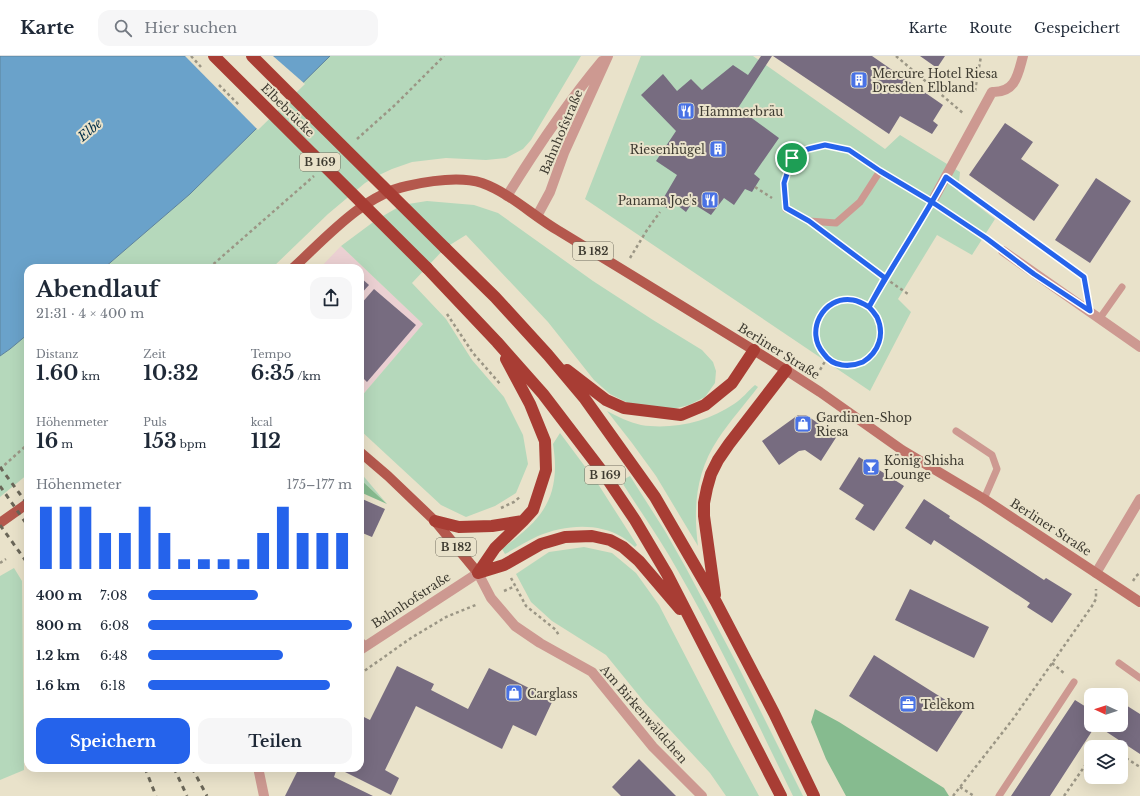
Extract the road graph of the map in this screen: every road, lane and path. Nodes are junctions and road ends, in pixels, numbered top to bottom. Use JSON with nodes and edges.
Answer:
{"nodes":[{"id":1,"x":214,"y":56,"type":"edge"},
{"id":2,"x":252,"y":56,"type":"edge"},
{"id":3,"x":607,"y":56,"type":"edge"},
{"id":4,"x":896,"y":56,"type":"edge"},
{"id":5,"x":1023,"y":56,"type":"edge"},
{"id":6,"x":975,"y":123,"type":"junction"},
{"id":7,"x":880,"y":171,"type":"junction"},
{"id":8,"x":946,"y":177,"type":"junction"},
{"id":9,"x":756,"y":187,"type":"dead end"},
{"id":10,"x":507,"y":196,"type":"junction"},
{"id":11,"x":932,"y":202,"type":"junction"},
{"id":12,"x":786,"y":208,"type":"joint"},
{"id":13,"x":660,"y":212,"type":"dead end"},
{"id":14,"x":537,"y":216,"type":"junction"},
{"id":15,"x":809,"y":221,"type":"joint"},
{"id":16,"x":1003,"y":251,"type":"joint"},
{"id":17,"x":632,"y":254,"type":"dead end"},
{"id":18,"x":297,"y":264,"type":"edge"},
{"id":19,"x":885,"y":278,"type":"junction"},
{"id":20,"x":1122,"y":287,"type":"dead end"},
{"id":21,"x":908,"y":294,"type":"dead end"},
{"id":22,"x":869,"y":307,"type":"junction"},
{"id":23,"x":443,"y":309,"type":"dead end"},
{"id":24,"x":1090,"y":311,"type":"junction"},
{"id":25,"x":1100,"y":318,"type":"junction"},
{"id":26,"x":497,"y":342,"type":"junction"},
{"id":27,"x":1140,"y":347,"type":"edge"},
{"id":28,"x":754,"y":350,"type":"junction"},
{"id":29,"x":548,"y":355,"type":"junction"},
{"id":30,"x":827,"y":358,"type":"junction"},
{"id":31,"x":786,"y":370,"type":"junction"},
{"id":32,"x":810,"y":385,"type":"junction"},
{"id":33,"x":504,"y":389,"type":"dead end"},
{"id":34,"x":956,"y":431,"type":"dead end"},
{"id":35,"x":24,"y":448,"type":"edge"},
{"id":36,"x":364,"y":455,"type":"edge"},
{"id":37,"x":0,"y":469,"type":"edge"},
{"id":38,"x":525,"y":492,"type":"dead end"},
{"id":39,"x":984,"y":499,"type":"junction"},
{"id":40,"x":1140,"y":499,"type":"edge"},
{"id":41,"x":24,"y":506,"type":"edge"},
{"id":42,"x":496,"y":510,"type":"dead end"},
{"id":43,"x":435,"y":521,"type":"junction"},
{"id":44,"x":522,"y":521,"type":"junction"},
{"id":45,"x":0,"y":523,"type":"edge"},
{"id":46,"x":6,"y":559,"type":"dead end"},
{"id":47,"x":0,"y":563,"type":"edge"},
{"id":48,"x":478,"y":572,"type":"junction"},
{"id":49,"x":508,"y":573,"type":"dead end"},
{"id":50,"x":1096,"y":573,"type":"junction"},
{"id":51,"x":515,"y":586,"type":"junction"},
{"id":52,"x":491,"y":598,"type":"junction"},
{"id":53,"x":716,"y":602,"type":"junction"},
{"id":54,"x":1140,"y":602,"type":"edge"},
{"id":55,"x":692,"y":622,"type":"junction"},
{"id":56,"x":364,"y":644,"type":"edge"},
{"id":57,"x":571,"y":660,"type":"junction"},
{"id":58,"x":1052,"y":663,"type":"junction"},
{"id":59,"x":1119,"y":664,"type":"dead end"},
{"id":60,"x":364,"y":671,"type":"edge"},
{"id":61,"x":1140,"y":678,"type":"edge"},
{"id":62,"x":1074,"y":682,"type":"joint"},
{"id":63,"x":1128,"y":759,"type":"edge"},
{"id":64,"x":1084,"y":767,"type":"edge"},
{"id":65,"x":1140,"y":767,"type":"edge"},
{"id":66,"x":259,"y":772,"type":"edge"},
{"id":67,"x":960,"y":787,"type":"junction"},
{"id":68,"x":264,"y":796,"type":"edge"},
{"id":69,"x":702,"y":796,"type":"edge"},
{"id":70,"x":781,"y":796,"type":"edge"},
{"id":71,"x":814,"y":796,"type":"edge"},
{"id":72,"x":953,"y":796,"type":"edge"},
{"id":73,"x":974,"y":796,"type":"edge"},
{"id":74,"x":999,"y":796,"type":"edge"},
{"id":75,"x":1064,"y":796,"type":"edge"}],
"edges":[{"from":1,"to":26,"type":"highway","name":"Elbebrücke","number":"B 169","bridge":true},
{"from":2,"to":29,"type":"highway","name":"Elbebrücke","number":"B 169","bridge":true},
{"from":3,"to":10,"type":"street","name":"Bahnhofstraße"},
{"from":3,"to":14,"type":"street","name":"Bahnhofstraße"},
{"from":4,"to":6,"type":"path"},
{"from":5,"to":6,"type":"street"},
{"from":6,"to":8,"type":"street"},
{"from":7,"to":11,"type":"lane"},
{"from":7,"to":12,"type":"lane"},
{"from":7,"to":15,"type":"lane"},
{"from":8,"to":11,"type":"street"},
{"from":8,"to":24,"type":"path"},
{"from":9,"to":12,"type":"path"},
{"from":10,"to":14,"type":"main road","name":"Berliner Straße","number":"B 182"},
{"from":10,"to":18,"type":"main road","name":"Berliner Straße","number":"B 182"},
{"from":11,"to":16,"type":"lane"},
{"from":11,"to":19,"type":"path"},
{"from":13,"to":17,"type":"path"},
{"from":14,"to":28,"type":"main road","name":"Berliner Straße","number":"B 182"},
{"from":15,"to":19,"type":"path"},
{"from":16,"to":24,"type":"street"},
{"from":19,"to":21,"type":"path"},
{"from":19,"to":22,"type":"path"},
{"from":20,"to":25,"type":"lane"},
{"from":22,"to":30,"type":"path"},
{"from":22,"to":30,"type":"path"},
{"from":23,"to":33,"type":"path"},
{"from":24,"to":25,"type":"street"},
{"from":25,"to":27,"type":"street"},
{"from":26,"to":44,"type":"highway"},
{"from":26,"to":55,"type":"highway","number":"B 169"},
{"from":28,"to":29,"type":"highway"},
{"from":28,"to":31,"type":"main road","name":"Berliner Straße","number":"B 182"},
{"from":29,"to":53,"type":"highway","number":"B 169"},
{"from":30,"to":32,"type":"path"},
{"from":31,"to":32,"type":"main road","name":"Berliner Straße"},
{"from":31,"to":53,"type":"highway"},
{"from":32,"to":39,"type":"main road","name":"Berliner Straße"},
{"from":34,"to":39,"type":"lane"},
{"from":35,"to":37,"type":"path"},
{"from":36,"to":43,"type":"main road","number":"B 182"},
{"from":38,"to":42,"type":"path"},
{"from":39,"to":50,"type":"main road","name":"Berliner Straße"},
{"from":40,"to":50,"type":"street"},
{"from":41,"to":45,"type":"main road"},
{"from":43,"to":44,"type":"highway"},
{"from":43,"to":48,"type":"main road","number":"B 182"},
{"from":44,"to":48,"type":"highway"},
{"from":46,"to":47,"type":"path"},
{"from":48,"to":52,"type":"street","name":"Am Birkenwäldchen"},
{"from":48,"to":55,"type":"highway"},
{"from":48,"to":56,"type":"street","name":"Bahnhofstraße"},
{"from":49,"to":51,"type":"path"},
{"from":50,"to":54,"type":"main road","name":"Berliner Straße"},
{"from":50,"to":58,"type":"path"},
{"from":51,"to":52,"type":"path"},
{"from":51,"to":57,"type":"path"},
{"from":52,"to":57,"type":"street","name":"Am Birkenwäldchen"},
{"from":52,"to":60,"type":"path"},
{"from":53,"to":71,"type":"highway","number":"B 169"},
{"from":55,"to":70,"type":"highway","number":"B 169"},
{"from":57,"to":69,"type":"street","name":"Am Birkenwäldchen"},
{"from":58,"to":62,"type":"path"},
{"from":58,"to":67,"type":"path"},
{"from":59,"to":61,"type":"lane"},
{"from":62,"to":74,"type":"lane"},
{"from":63,"to":65,"type":"path"},
{"from":64,"to":75,"type":"path"},
{"from":66,"to":68,"type":"street"},
{"from":67,"to":72,"type":"path"},
{"from":67,"to":73,"type":"path"}]}
